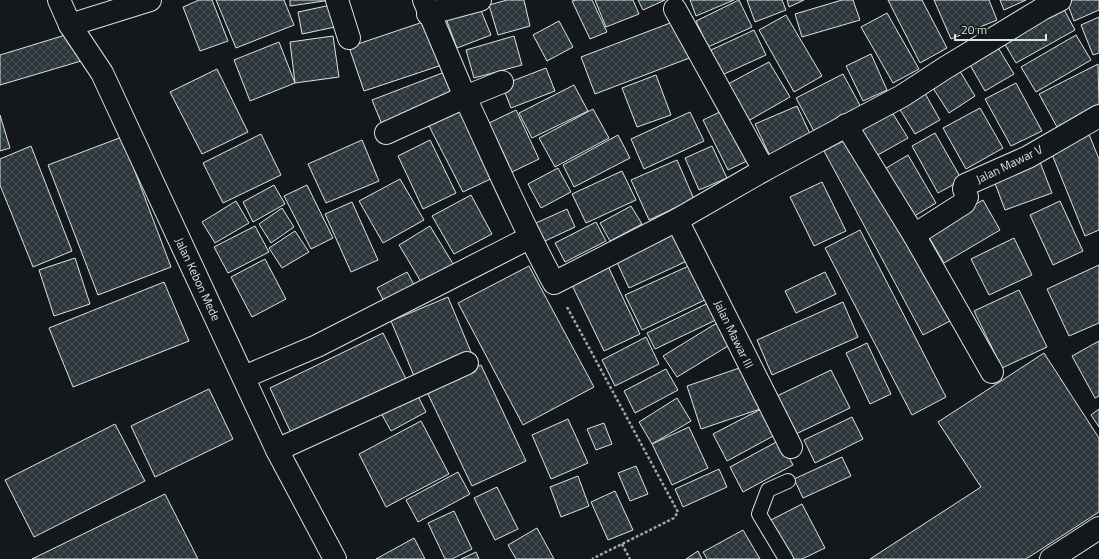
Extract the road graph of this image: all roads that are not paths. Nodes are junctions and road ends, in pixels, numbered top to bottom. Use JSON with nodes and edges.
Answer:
{"nodes":[{"id":1,"x":59,"y":0,"type":"edge"},
{"id":2,"x":150,"y":0,"type":"edge"},
{"id":3,"x":337,"y":0,"type":"edge"},
{"id":4,"x":480,"y":0,"type":"edge"},
{"id":5,"x":1060,"y":0,"type":"edge"},
{"id":6,"x":426,"y":7,"type":"edge"},
{"id":7,"x":675,"y":8,"type":"dead end"},
{"id":8,"x":70,"y":25,"type":"junction"},
{"id":9,"x":348,"y":38,"type":"dead end"},
{"id":10,"x":502,"y":82,"type":"dead end"},
{"id":11,"x":465,"y":97,"type":"junction"},
{"id":12,"x":1099,"y":116,"type":"edge"},
{"id":13,"x":846,"y":125,"type":"junction"},
{"id":14,"x":386,"y":133,"type":"dead end"},
{"id":15,"x":764,"y":170,"type":"junction"},
{"id":16,"x":677,"y":220,"type":"junction"},
{"id":17,"x":914,"y":235,"type":"junction"},
{"id":18,"x":529,"y":238,"type":"junction"},
{"id":19,"x":467,"y":363,"type":"dead end"},
{"id":20,"x":992,"y":372,"type":"dead end"},
{"id":21,"x":244,"y":377,"type":"junction"},
{"id":22,"x":791,"y":447,"type":"dead end"},
{"id":23,"x":277,"y":450,"type":"junction"},
{"id":24,"x":788,"y":481,"type":"dead end"},
{"id":25,"x":1099,"y":528,"type":"edge"},
{"id":26,"x":335,"y":559,"type":"edge"},
{"id":27,"x":786,"y":559,"type":"edge"},
{"id":28,"x":1051,"y":559,"type":"edge"}],
"edges":[{"from":1,"to":8,"type":"street","name":"Jalan Kebon Mede"},
{"from":2,"to":8,"type":"street"},
{"from":3,"to":9,"type":"street"},
{"from":4,"to":6,"type":"street"},
{"from":5,"to":13,"type":"street"},
{"from":6,"to":11,"type":"street"},
{"from":7,"to":15,"type":"street"},
{"from":8,"to":21,"type":"street","name":"Jalan Kebon Mede"},
{"from":10,"to":11,"type":"street"},
{"from":11,"to":14,"type":"street"},
{"from":11,"to":18,"type":"street"},
{"from":12,"to":17,"type":"street","name":"Jalan Mawar V"},
{"from":13,"to":15,"type":"street"},
{"from":13,"to":17,"type":"street"},
{"from":15,"to":16,"type":"street"},
{"from":16,"to":18,"type":"street"},
{"from":16,"to":22,"type":"street","name":"Jalan Mawar III"},
{"from":17,"to":20,"type":"street"},
{"from":18,"to":21,"type":"street"},
{"from":19,"to":23,"type":"street"},
{"from":21,"to":23,"type":"street","name":"Jalan Kebon Mede"},
{"from":23,"to":26,"type":"street","name":"Jalan Kebon Mede"},
{"from":24,"to":27,"type":"lane"},
{"from":25,"to":28,"type":"street"}]}
